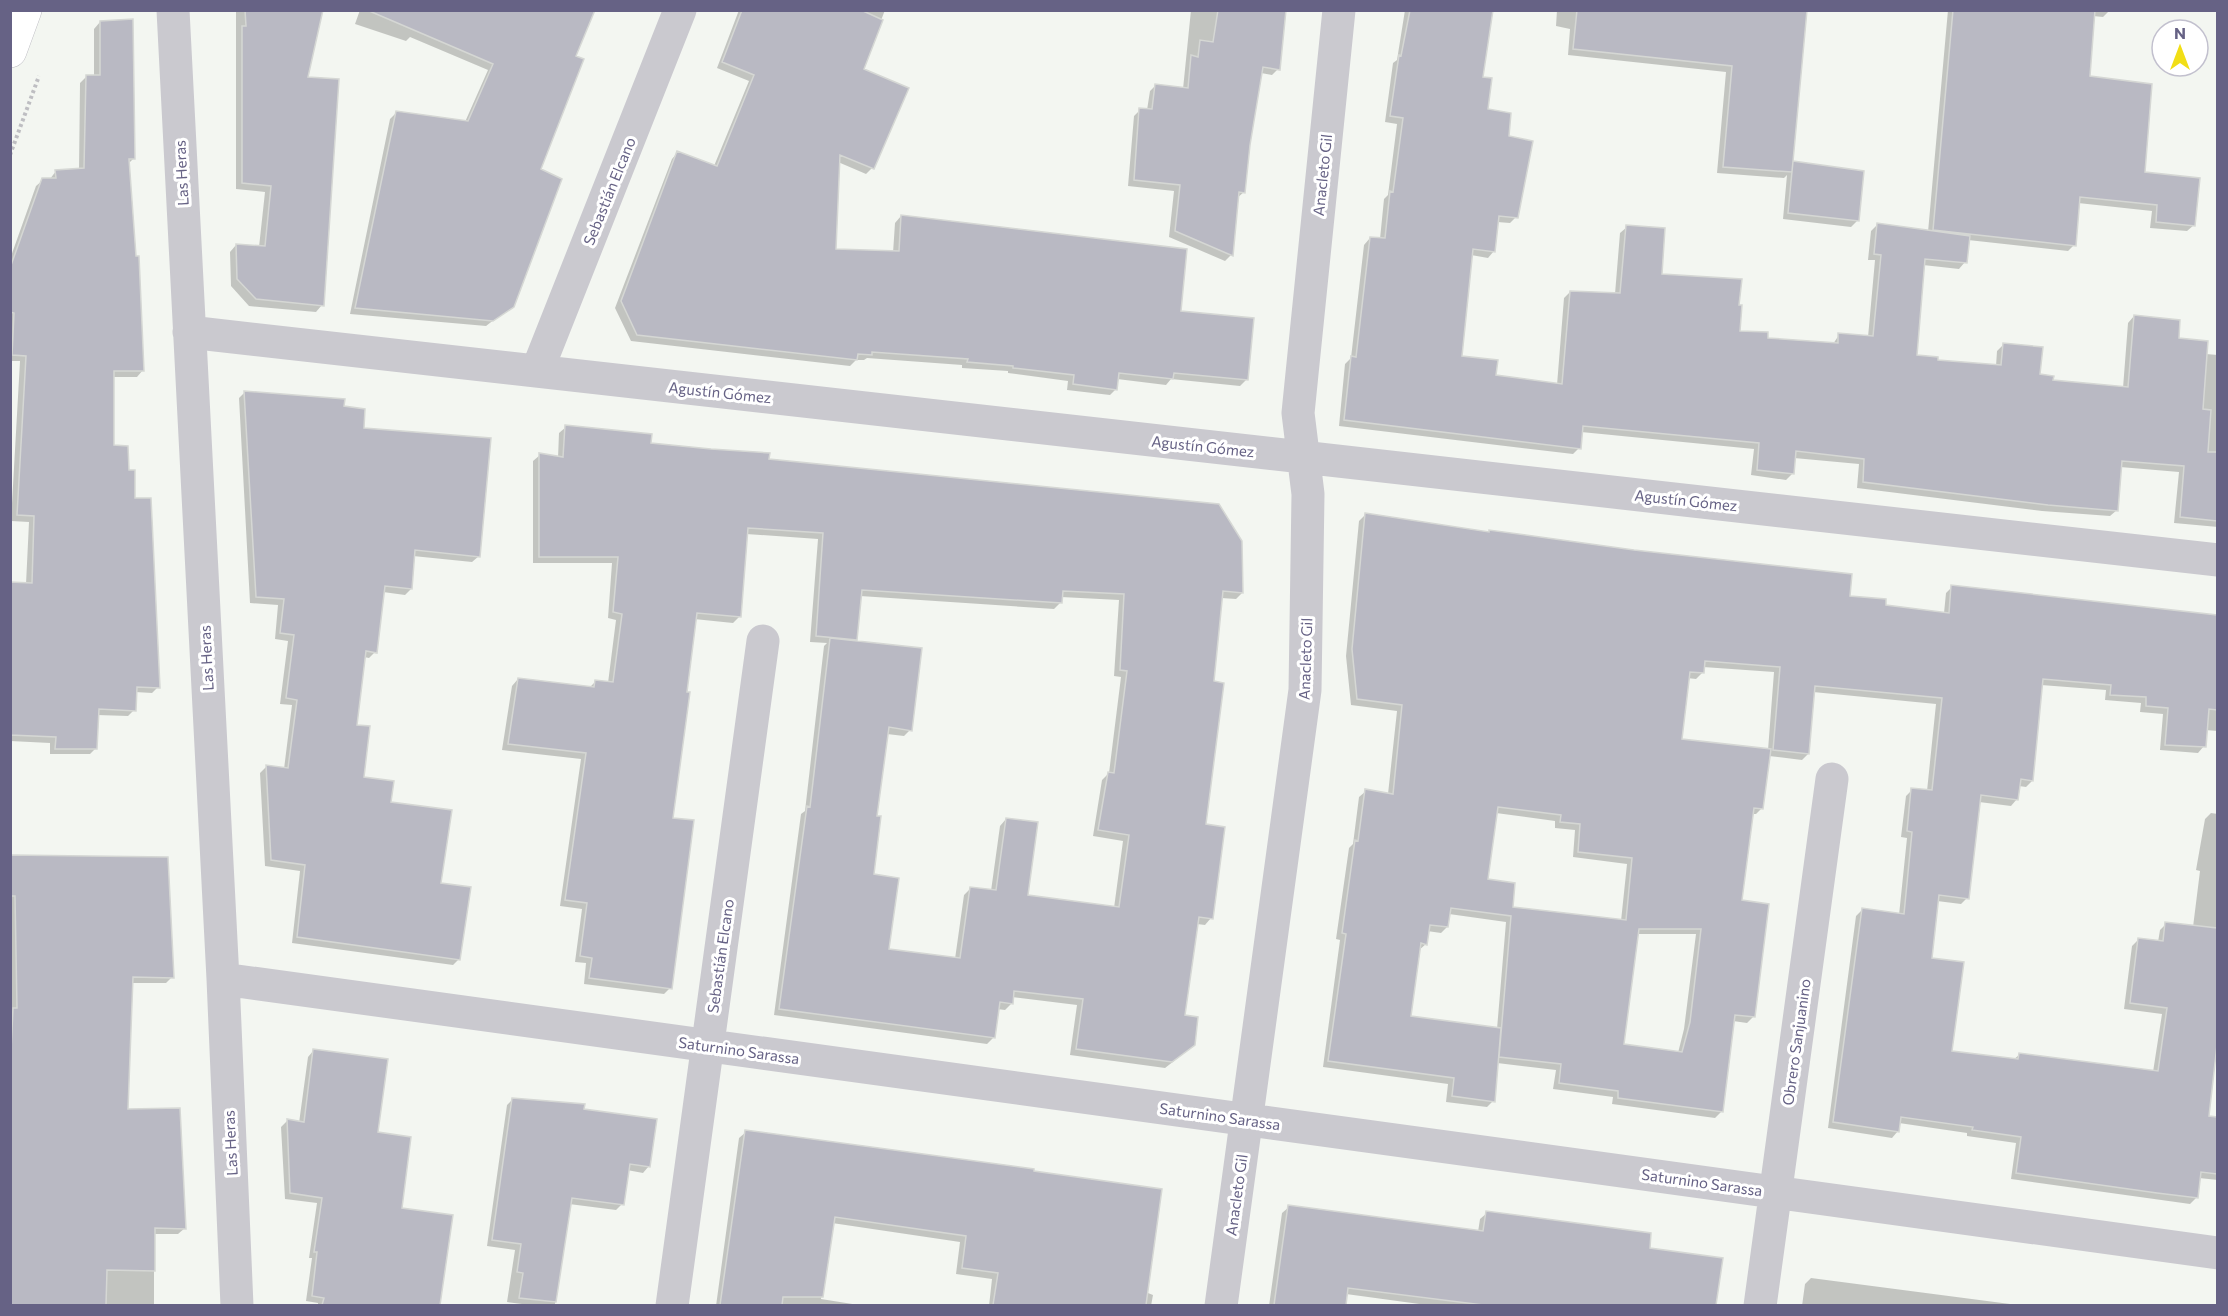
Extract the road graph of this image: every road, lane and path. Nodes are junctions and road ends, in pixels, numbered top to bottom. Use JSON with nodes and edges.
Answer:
{"nodes":[{"id":1,"x":25,"y":10,"type":"edge"},
{"id":2,"x":173,"y":10,"type":"edge"},
{"id":3,"x":680,"y":10,"type":"edge"},
{"id":4,"x":1339,"y":10,"type":"edge"},
{"id":5,"x":10,"y":51,"type":"edge"},
{"id":6,"x":42,"y":66,"type":"dead end"},
{"id":7,"x":10,"y":154,"type":"edge"},
{"id":8,"x":189,"y":332,"type":"junction"},
{"id":9,"x":537,"y":371,"type":"junction"},
{"id":10,"x":1303,"y":458,"type":"junction"},
{"id":11,"x":2217,"y":560,"type":"edge"},
{"id":12,"x":763,"y":641,"type":"dead end"},
{"id":13,"x":1832,"y":779,"type":"dead end"},
{"id":14,"x":223,"y":979,"type":"junction"},
{"id":15,"x":708,"y":1046,"type":"junction"},
{"id":16,"x":1246,"y":1120,"type":"junction"},
{"id":17,"x":1775,"y":1192,"type":"junction"},
{"id":18,"x":2217,"y":1254,"type":"edge"},
{"id":19,"x":237,"y":1305,"type":"edge"},
{"id":20,"x":672,"y":1305,"type":"edge"},
{"id":21,"x":1221,"y":1305,"type":"edge"},
{"id":22,"x":1760,"y":1305,"type":"edge"}],
"edges":[{"from":1,"to":5,"type":"main road"},
{"from":2,"to":8,"type":"street","name":"Las Heras"},
{"from":3,"to":9,"type":"street","name":"Sebastián Elcano"},
{"from":4,"to":10,"type":"street","name":"Anacleto Gil"},
{"from":6,"to":7,"type":"path"},
{"from":8,"to":9,"type":"street","name":"Agustín Gómez"},
{"from":8,"to":14,"type":"street","name":"Las Heras"},
{"from":9,"to":10,"type":"street","name":"Agustín Gómez"},
{"from":10,"to":11,"type":"street","name":"Agustín Gómez"},
{"from":10,"to":16,"type":"street","name":"Anacleto Gil"},
{"from":12,"to":15,"type":"street","name":"Sebastián Elcano"},
{"from":13,"to":17,"type":"street","name":"Obrero Sanjuanino"},
{"from":14,"to":15,"type":"street","name":"Saturnino Sarassa"},
{"from":14,"to":19,"type":"street","name":"Las Heras"},
{"from":15,"to":16,"type":"street","name":"Saturnino Sarassa"},
{"from":15,"to":20,"type":"street","name":"Sebastián Elcano"},
{"from":16,"to":17,"type":"street","name":"Saturnino Sarassa"},
{"from":16,"to":21,"type":"street","name":"Anacleto Gil"},
{"from":17,"to":18,"type":"street","name":"Saturnino Sarassa"},
{"from":17,"to":22,"type":"street","name":"Obrero Sanjuanino"}]}
